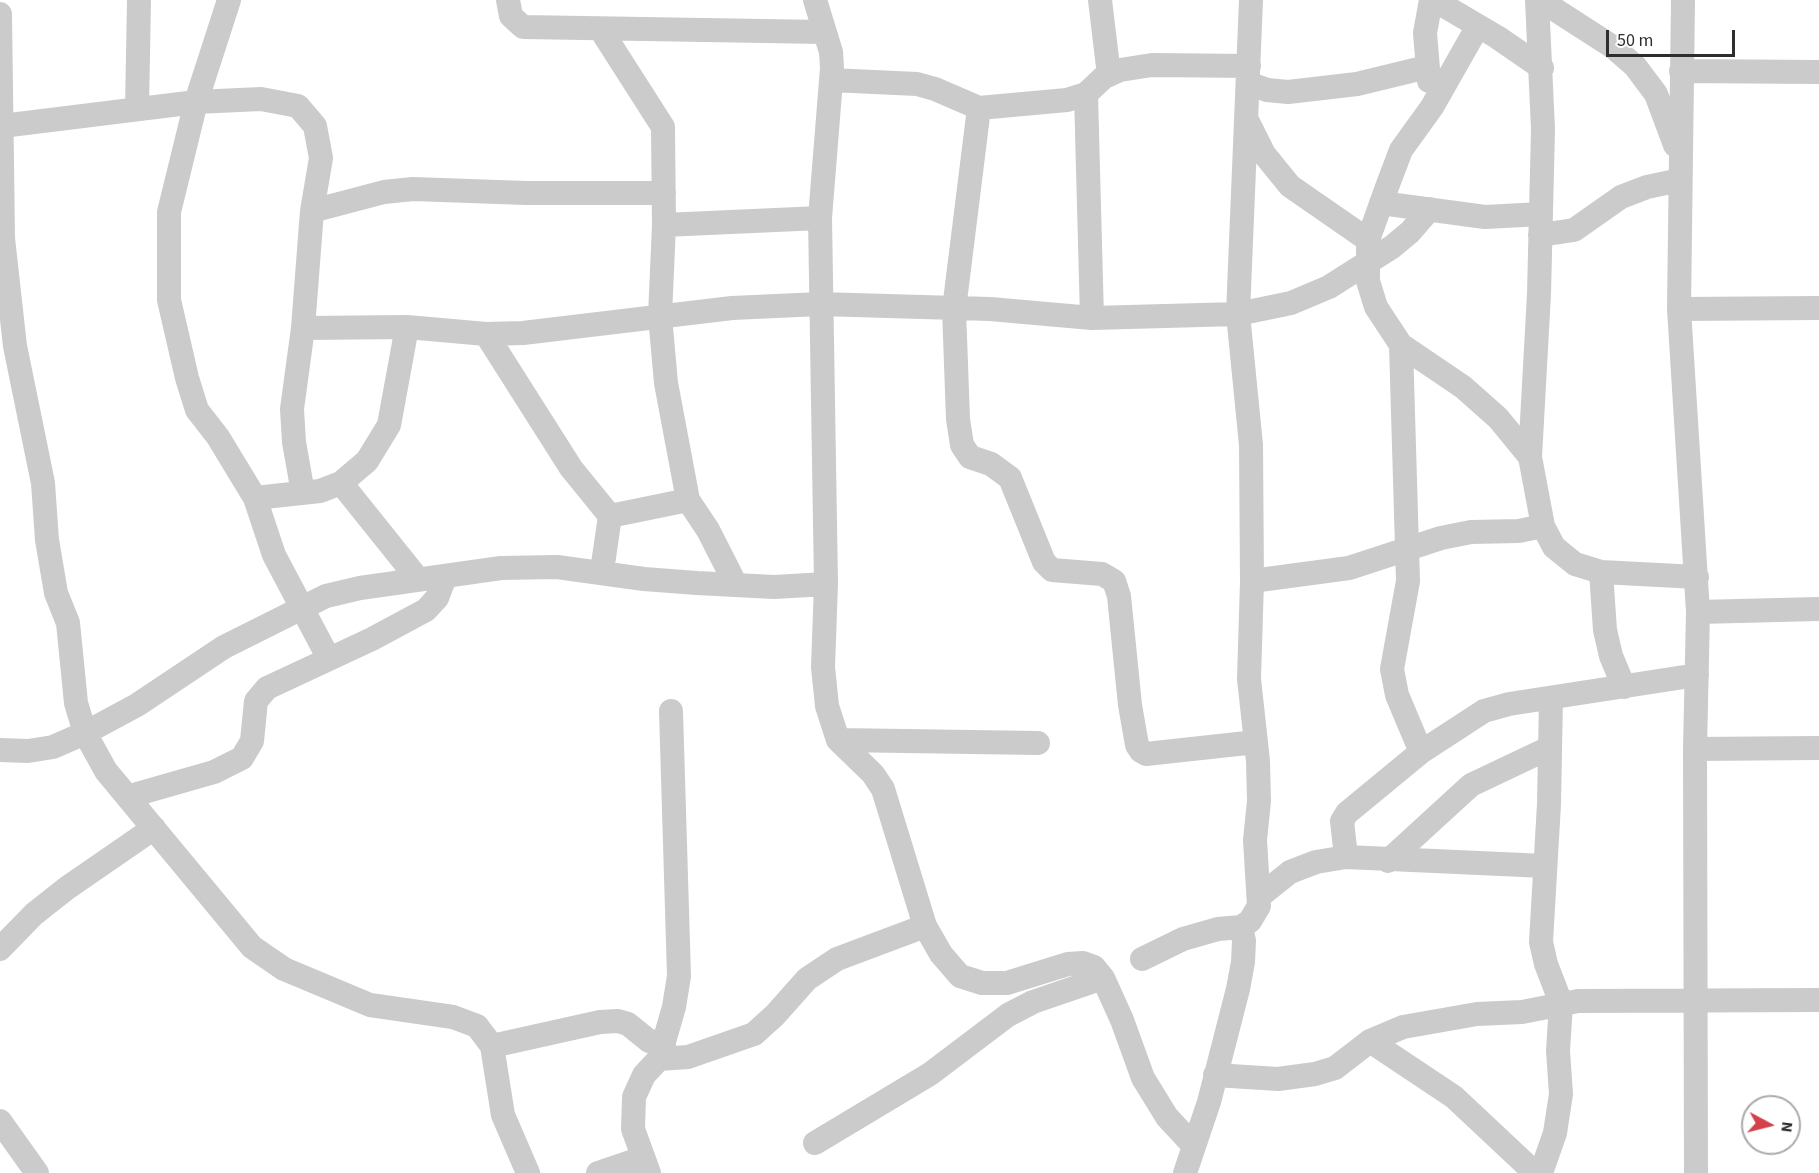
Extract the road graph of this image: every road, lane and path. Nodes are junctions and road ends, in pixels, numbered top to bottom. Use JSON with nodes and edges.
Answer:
{"nodes":[{"id":1,"x":139,"y":0,"type":"edge"},
{"id":2,"x":230,"y":0,"type":"edge"},
{"id":3,"x":508,"y":0,"type":"edge"},
{"id":4,"x":815,"y":0,"type":"edge"},
{"id":5,"x":1100,"y":0,"type":"edge"},
{"id":6,"x":1251,"y":0,"type":"edge"},
{"id":7,"x":1432,"y":0,"type":"edge"},
{"id":8,"x":1539,"y":0,"type":"edge"},
{"id":9,"x":1683,"y":0,"type":"edge"},
{"id":10,"x":0,"y":14,"type":"edge"},
{"id":11,"x":1478,"y":26,"type":"junction"},
{"id":12,"x":601,"y":30,"type":"junction"},
{"id":13,"x":824,"y":32,"type":"junction"},
{"id":14,"x":1427,"y":67,"type":"junction"},
{"id":15,"x":1542,"y":68,"type":"junction"},
{"id":16,"x":1681,"y":71,"type":"junction"},
{"id":17,"x":1819,"y":72,"type":"edge"},
{"id":18,"x":1249,"y":74,"type":"junction"},
{"id":19,"x":1109,"y":75,"type":"junction"},
{"id":20,"x":831,"y":80,"type":"junction"},
{"id":21,"x":1086,"y":94,"type":"junction"},
{"id":22,"x":196,"y":102,"type":"junction"},
{"id":23,"x":1432,"y":107,"type":"junction"},
{"id":24,"x":979,"y":108,"type":"junction"},
{"id":25,"x":137,"y":109,"type":"junction"},
{"id":26,"x":1246,"y":120,"type":"junction"},
{"id":27,"x":1,"y":125,"type":"edge"},
{"id":28,"x":1680,"y":170,"type":"junction"},
{"id":29,"x":664,"y":193,"type":"junction"},
{"id":30,"x":1381,"y":202,"type":"junction"},
{"id":31,"x":1430,"y":208,"type":"junction"},
{"id":32,"x":312,"y":211,"type":"junction"},
{"id":33,"x":820,"y":219,"type":"junction"},
{"id":34,"x":664,"y":225,"type":"junction"},
{"id":35,"x":1541,"y":225,"type":"junction"},
{"id":36,"x":2,"y":238,"type":"edge"},
{"id":37,"x":1368,"y":240,"type":"junction"},
{"id":38,"x":1366,"y":266,"type":"junction"},
{"id":39,"x":820,"y":304,"type":"junction"},
{"id":40,"x":1819,"y":308,"type":"edge"},
{"id":41,"x":954,"y":309,"type":"junction"},
{"id":42,"x":1679,"y":309,"type":"junction"},
{"id":43,"x":1238,"y":314,"type":"junction"},
{"id":44,"x":660,"y":316,"type":"junction"},
{"id":45,"x":1092,"y":318,"type":"junction"},
{"id":46,"x":407,"y":327,"type":"junction"},
{"id":47,"x":303,"y":328,"type":"junction"},
{"id":48,"x":486,"y":334,"type":"junction"},
{"id":49,"x":1401,"y":345,"type":"junction"},
{"id":50,"x":1530,"y":457,"type":"junction"},
{"id":51,"x":341,"y":483,"type":"junction"},
{"id":52,"x":303,"y":493,"type":"junction"},
{"id":53,"x":255,"y":498,"type":"junction"},
{"id":54,"x":688,"y":500,"type":"junction"},
{"id":55,"x":610,"y":516,"type":"junction"},
{"id":56,"x":1543,"y":526,"type":"junction"},
{"id":57,"x":1406,"y":551,"type":"junction"},
{"id":58,"x":602,"y":572,"type":"junction"},
{"id":59,"x":1601,"y":572,"type":"junction"},
{"id":60,"x":445,"y":577,"type":"junction"},
{"id":61,"x":1697,"y":577,"type":"junction"},
{"id":62,"x":418,"y":579,"type":"junction"},
{"id":63,"x":1252,"y":581,"type":"junction"},
{"id":64,"x":826,"y":584,"type":"junction"},
{"id":65,"x":736,"y":585,"type":"junction"},
{"id":66,"x":302,"y":609,"type":"junction"},
{"id":67,"x":1819,"y":609,"type":"edge"},
{"id":68,"x":1698,"y":612,"type":"junction"},
{"id":69,"x":329,"y":659,"type":"junction"},
{"id":70,"x":1697,"y":675,"type":"junction"},
{"id":71,"x":1624,"y":687,"type":"junction"},
{"id":72,"x":1551,"y":698,"type":"junction"},
{"id":73,"x":671,"y":711,"type":"dead end"},
{"id":74,"x":85,"y":734,"type":"junction"},
{"id":75,"x":838,"y":740,"type":"junction"},
{"id":76,"x":1256,"y":742,"type":"junction"},
{"id":77,"x":1038,"y":743,"type":"dead end"},
{"id":78,"x":1549,"y":747,"type":"junction"},
{"id":79,"x":1695,"y":748,"type":"junction"},
{"id":80,"x":1819,"y":748,"type":"edge"},
{"id":81,"x":0,"y":750,"type":"edge"},
{"id":82,"x":1421,"y":752,"type":"junction"},
{"id":83,"x":130,"y":796,"type":"junction"},
{"id":84,"x":154,"y":828,"type":"junction"},
{"id":85,"x":1346,"y":857,"type":"junction"},
{"id":86,"x":1388,"y":861,"type":"junction"},
{"id":87,"x":1545,"y":866,"type":"junction"},
{"id":88,"x":1260,"y":896,"type":"junction"},
{"id":89,"x":925,"y":926,"type":"junction"},
{"id":90,"x":1241,"y":927,"type":"junction"},
{"id":91,"x":2,"y":943,"type":"edge"},
{"id":92,"x":1142,"y":959,"type":"dead end"},
{"id":93,"x":1103,"y":978,"type":"junction"},
{"id":94,"x":1819,"y":1000,"type":"edge"},
{"id":95,"x":1695,"y":1002,"type":"junction"},
{"id":96,"x":1561,"y":1004,"type":"junction"},
{"id":97,"x":1370,"y":1041,"type":"junction"},
{"id":98,"x":492,"y":1046,"type":"junction"},
{"id":99,"x":661,"y":1051,"type":"junction"},
{"id":100,"x":1215,"y":1075,"type":"junction"},
{"id":101,"x":0,"y":1121,"type":"edge"},
{"id":102,"x":816,"y":1143,"type":"dead end"},
{"id":103,"x":1194,"y":1146,"type":"junction"},
{"id":104,"x":646,"y":1166,"type":"edge"},
{"id":105,"x":37,"y":1173,"type":"edge"},
{"id":106,"x":528,"y":1173,"type":"edge"},
{"id":107,"x":598,"y":1173,"type":"edge"},
{"id":108,"x":1185,"y":1173,"type":"edge"},
{"id":109,"x":1534,"y":1173,"type":"edge"},
{"id":110,"x":1541,"y":1173,"type":"edge"},
{"id":111,"x":1696,"y":1173,"type":"edge"}],
"edges":[{"from":1,"to":25,"type":"street"},
{"from":2,"to":22,"type":"street"},
{"from":3,"to":12,"type":"street"},
{"from":4,"to":13,"type":"street"},
{"from":5,"to":19,"type":"street"},
{"from":6,"to":18,"type":"street"},
{"from":7,"to":11,"type":"street"},
{"from":7,"to":14,"type":"street"},
{"from":8,"to":15,"type":"street"},
{"from":8,"to":28,"type":"street"},
{"from":9,"to":16,"type":"street"},
{"from":10,"to":27,"type":"street"},
{"from":11,"to":15,"type":"street"},
{"from":11,"to":23,"type":"street"},
{"from":12,"to":13,"type":"street"},
{"from":12,"to":29,"type":"street"},
{"from":13,"to":20,"type":"street"},
{"from":14,"to":18,"type":"street"},
{"from":14,"to":23,"type":"street"},
{"from":15,"to":35,"type":"street"},
{"from":16,"to":17,"type":"street"},
{"from":16,"to":28,"type":"street"},
{"from":18,"to":19,"type":"street"},
{"from":18,"to":26,"type":"street"},
{"from":19,"to":21,"type":"street"},
{"from":20,"to":24,"type":"street"},
{"from":20,"to":33,"type":"street"},
{"from":21,"to":24,"type":"street"},
{"from":21,"to":45,"type":"street"},
{"from":22,"to":25,"type":"street"},
{"from":22,"to":32,"type":"street"},
{"from":22,"to":53,"type":"street"},
{"from":23,"to":30,"type":"street"},
{"from":24,"to":41,"type":"street"},
{"from":25,"to":27,"type":"street"},
{"from":26,"to":37,"type":"street"},
{"from":26,"to":43,"type":"street"},
{"from":27,"to":36,"type":"street"},
{"from":28,"to":35,"type":"street"},
{"from":28,"to":42,"type":"street"},
{"from":29,"to":32,"type":"street"},
{"from":29,"to":34,"type":"street"},
{"from":30,"to":31,"type":"street"},
{"from":30,"to":37,"type":"street"},
{"from":31,"to":35,"type":"street"},
{"from":31,"to":38,"type":"street"},
{"from":32,"to":47,"type":"street"},
{"from":33,"to":34,"type":"street"},
{"from":33,"to":39,"type":"street"},
{"from":34,"to":44,"type":"street"},
{"from":35,"to":50,"type":"street"},
{"from":36,"to":74,"type":"street"},
{"from":37,"to":38,"type":"street"},
{"from":38,"to":43,"type":"street"},
{"from":38,"to":49,"type":"street"},
{"from":39,"to":41,"type":"street"},
{"from":39,"to":44,"type":"street"},
{"from":39,"to":64,"type":"street"},
{"from":40,"to":42,"type":"street"},
{"from":41,"to":45,"type":"street"},
{"from":41,"to":76,"type":"street"},
{"from":42,"to":61,"type":"street"},
{"from":43,"to":45,"type":"street"},
{"from":43,"to":63,"type":"street"},
{"from":44,"to":48,"type":"street"},
{"from":44,"to":54,"type":"street"},
{"from":46,"to":47,"type":"street"},
{"from":46,"to":48,"type":"street"},
{"from":46,"to":51,"type":"street"},
{"from":47,"to":52,"type":"street"},
{"from":48,"to":55,"type":"street"},
{"from":49,"to":50,"type":"street"},
{"from":49,"to":57,"type":"street"},
{"from":50,"to":56,"type":"street"},
{"from":51,"to":52,"type":"street"},
{"from":51,"to":62,"type":"street"},
{"from":52,"to":53,"type":"street"},
{"from":53,"to":66,"type":"street"},
{"from":54,"to":55,"type":"street"},
{"from":54,"to":65,"type":"street"},
{"from":55,"to":58,"type":"street"},
{"from":56,"to":57,"type":"street"},
{"from":56,"to":59,"type":"street"},
{"from":57,"to":63,"type":"street"},
{"from":57,"to":82,"type":"street"},
{"from":58,"to":60,"type":"street"},
{"from":58,"to":65,"type":"street"},
{"from":59,"to":61,"type":"street"},
{"from":59,"to":71,"type":"street"},
{"from":60,"to":62,"type":"street"},
{"from":60,"to":69,"type":"street"},
{"from":61,"to":68,"type":"street"},
{"from":62,"to":66,"type":"street"},
{"from":63,"to":76,"type":"street"},
{"from":64,"to":65,"type":"street"},
{"from":64,"to":75,"type":"street"},
{"from":66,"to":69,"type":"street"},
{"from":66,"to":74,"type":"street"},
{"from":67,"to":68,"type":"street"},
{"from":68,"to":70,"type":"street"},
{"from":69,"to":83,"type":"street"},
{"from":70,"to":71,"type":"street"},
{"from":70,"to":79,"type":"street"},
{"from":71,"to":72,"type":"street"},
{"from":72,"to":78,"type":"street"},
{"from":72,"to":82,"type":"street"},
{"from":73,"to":99,"type":"street"},
{"from":74,"to":81,"type":"street"},
{"from":74,"to":83,"type":"street"},
{"from":75,"to":77,"type":"street"},
{"from":75,"to":89,"type":"street"},
{"from":76,"to":88,"type":"street"},
{"from":78,"to":86,"type":"street"},
{"from":78,"to":87,"type":"street"},
{"from":79,"to":80,"type":"street"},
{"from":79,"to":95,"type":"street"},
{"from":82,"to":85,"type":"street"},
{"from":83,"to":84,"type":"street"},
{"from":84,"to":91,"type":"street"},
{"from":84,"to":98,"type":"street"},
{"from":85,"to":86,"type":"street"},
{"from":85,"to":88,"type":"street"},
{"from":86,"to":87,"type":"street"},
{"from":87,"to":96,"type":"street"},
{"from":88,"to":90,"type":"street"},
{"from":89,"to":93,"type":"street"},
{"from":89,"to":99,"type":"street"},
{"from":90,"to":92,"type":"street"},
{"from":90,"to":100,"type":"street"},
{"from":93,"to":102,"type":"street"},
{"from":93,"to":103,"type":"street"},
{"from":94,"to":95,"type":"street"},
{"from":95,"to":96,"type":"street"},
{"from":95,"to":111,"type":"street"},
{"from":96,"to":97,"type":"street"},
{"from":96,"to":110,"type":"street"},
{"from":97,"to":100,"type":"street"},
{"from":97,"to":109,"type":"street"},
{"from":98,"to":99,"type":"street"},
{"from":98,"to":106,"type":"street"},
{"from":99,"to":104,"type":"street"},
{"from":100,"to":103,"type":"street"},
{"from":101,"to":105,"type":"street"},
{"from":103,"to":108,"type":"street"},
{"from":104,"to":107,"type":"street"}]}
